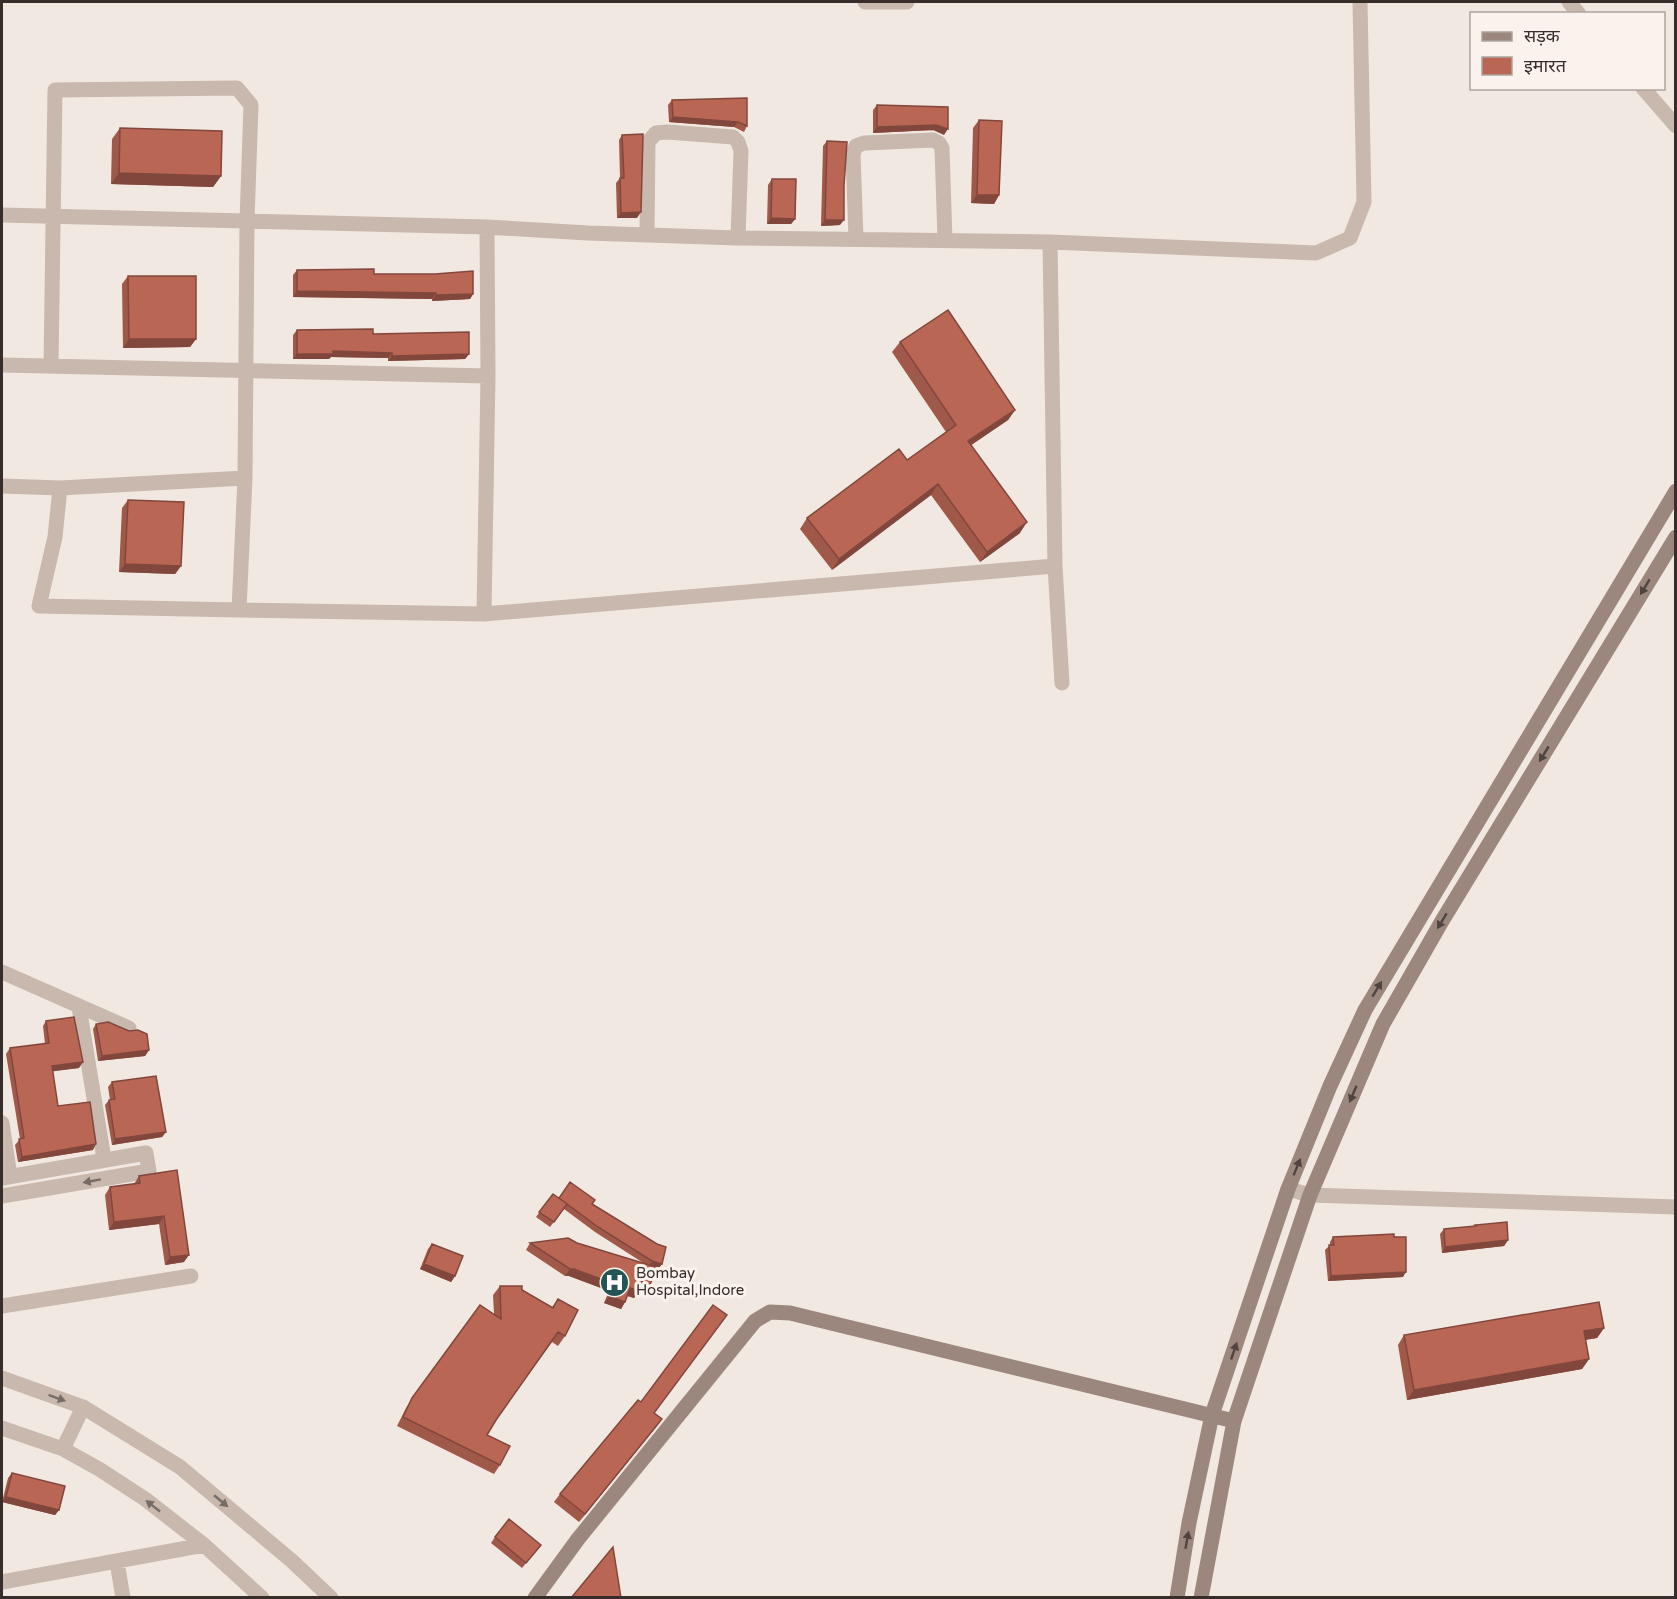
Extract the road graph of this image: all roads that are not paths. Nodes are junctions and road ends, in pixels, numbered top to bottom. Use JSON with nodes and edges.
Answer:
{"nodes":[{"id":1,"x":865,"y":2,"type":"edge"},
{"id":2,"x":907,"y":2,"type":"edge"},
{"id":3,"x":1360,"y":2,"type":"edge"},
{"id":4,"x":1645,"y":90,"type":"edge"},
{"id":5,"x":1676,"y":126,"type":"edge"},
{"id":6,"x":2,"y":215,"type":"edge"},
{"id":7,"x":53,"y":216,"type":"junction"},
{"id":8,"x":247,"y":221,"type":"junction"},
{"id":9,"x":487,"y":227,"type":"junction"},
{"id":10,"x":647,"y":234,"type":"junction"},
{"id":11,"x":738,"y":237,"type":"junction"},
{"id":12,"x":856,"y":238,"type":"junction"},
{"id":13,"x":945,"y":240,"type":"junction"},
{"id":14,"x":1050,"y":242,"type":"junction"},
{"id":15,"x":2,"y":365,"type":"edge"},
{"id":16,"x":51,"y":366,"type":"junction"},
{"id":17,"x":247,"y":370,"type":"junction"},
{"id":18,"x":488,"y":376,"type":"junction"},
{"id":19,"x":245,"y":478,"type":"junction"},
{"id":20,"x":2,"y":486,"type":"edge"},
{"id":21,"x":60,"y":488,"type":"junction"},
{"id":22,"x":1676,"y":491,"type":"edge"},
{"id":23,"x":1676,"y":537,"type":"edge"},
{"id":24,"x":1055,"y":566,"type":"junction"},
{"id":25,"x":239,"y":610,"type":"junction"},
{"id":26,"x":484,"y":614,"type":"junction"},
{"id":27,"x":1062,"y":683,"type":"dead end"},
{"id":28,"x":2,"y":972,"type":"edge"},
{"id":29,"x":79,"y":1007,"type":"junction"},
{"id":30,"x":129,"y":1028,"type":"edge"},
{"id":31,"x":2,"y":1123,"type":"edge"},
{"id":32,"x":104,"y":1160,"type":"junction"},
{"id":33,"x":6,"y":1177,"type":"edge"},
{"id":34,"x":1288,"y":1189,"type":"junction"},
{"id":35,"x":1310,"y":1195,"type":"junction"},
{"id":36,"x":2,"y":1196,"type":"edge"},
{"id":37,"x":1676,"y":1208,"type":"edge"},
{"id":38,"x":191,"y":1276,"type":"dead end"},
{"id":39,"x":2,"y":1306,"type":"edge"},
{"id":40,"x":2,"y":1378,"type":"edge"},
{"id":41,"x":82,"y":1407,"type":"junction"},
{"id":42,"x":1212,"y":1415,"type":"junction"},
{"id":43,"x":1234,"y":1421,"type":"junction"},
{"id":44,"x":2,"y":1428,"type":"edge"},
{"id":45,"x":63,"y":1449,"type":"junction"},
{"id":46,"x":204,"y":1545,"type":"junction"},
{"id":47,"x":117,"y":1562,"type":"junction"},
{"id":48,"x":2,"y":1582,"type":"edge"},
{"id":49,"x":123,"y":1598,"type":"edge"},
{"id":50,"x":262,"y":1598,"type":"edge"},
{"id":51,"x":331,"y":1598,"type":"edge"},
{"id":52,"x":535,"y":1598,"type":"edge"},
{"id":53,"x":1177,"y":1598,"type":"edge"},
{"id":54,"x":1201,"y":1598,"type":"edge"}],
"edges":[{"from":1,"to":2,"type":"street"},
{"from":3,"to":14,"type":"street"},
{"from":4,"to":5,"type":"street"},
{"from":6,"to":7,"type":"street"},
{"from":7,"to":8,"type":"street"},
{"from":7,"to":8,"type":"street"},
{"from":7,"to":16,"type":"street"},
{"from":8,"to":9,"type":"street"},
{"from":8,"to":17,"type":"street"},
{"from":9,"to":10,"type":"street"},
{"from":9,"to":18,"type":"street"},
{"from":10,"to":11,"type":"street"},
{"from":10,"to":11,"type":"street"},
{"from":11,"to":12,"type":"street"},
{"from":12,"to":13,"type":"street"},
{"from":12,"to":13,"type":"street"},
{"from":13,"to":14,"type":"street"},
{"from":14,"to":24,"type":"street"},
{"from":15,"to":16,"type":"street"},
{"from":16,"to":17,"type":"street"},
{"from":17,"to":18,"type":"street"},
{"from":17,"to":19,"type":"street"},
{"from":18,"to":26,"type":"street"},
{"from":19,"to":21,"type":"street"},
{"from":19,"to":25,"type":"street"},
{"from":20,"to":21,"type":"street"},
{"from":21,"to":25,"type":"street"},
{"from":34,"to":22,"type":"street","one_way":true},
{"from":23,"to":35,"type":"street","one_way":true},
{"from":24,"to":26,"type":"street"},
{"from":24,"to":27,"type":"street"},
{"from":25,"to":26,"type":"street"},
{"from":28,"to":29,"type":"street"},
{"from":29,"to":30,"type":"street"},
{"from":29,"to":32,"type":"street"},
{"from":31,"to":33,"type":"street"},
{"from":32,"to":33,"type":"street"},
{"from":32,"to":36,"type":"street","one_way":true},
{"from":34,"to":35,"type":"street"},
{"from":42,"to":34,"type":"street","one_way":true},
{"from":35,"to":37,"type":"street"},
{"from":35,"to":43,"type":"street"},
{"from":38,"to":39,"type":"street"},
{"from":40,"to":41,"type":"street","one_way":true},
{"from":41,"to":45,"type":"street"},
{"from":41,"to":51,"type":"street","one_way":true},
{"from":42,"to":43,"type":"street"},
{"from":42,"to":52,"type":"street"},
{"from":53,"to":42,"type":"street","one_way":true},
{"from":43,"to":54,"type":"street"},
{"from":44,"to":45,"type":"street"},
{"from":46,"to":45,"type":"street","one_way":true},
{"from":46,"to":47,"type":"street"},
{"from":46,"to":50,"type":"street"},
{"from":47,"to":48,"type":"street"},
{"from":47,"to":49,"type":"street"}]}
